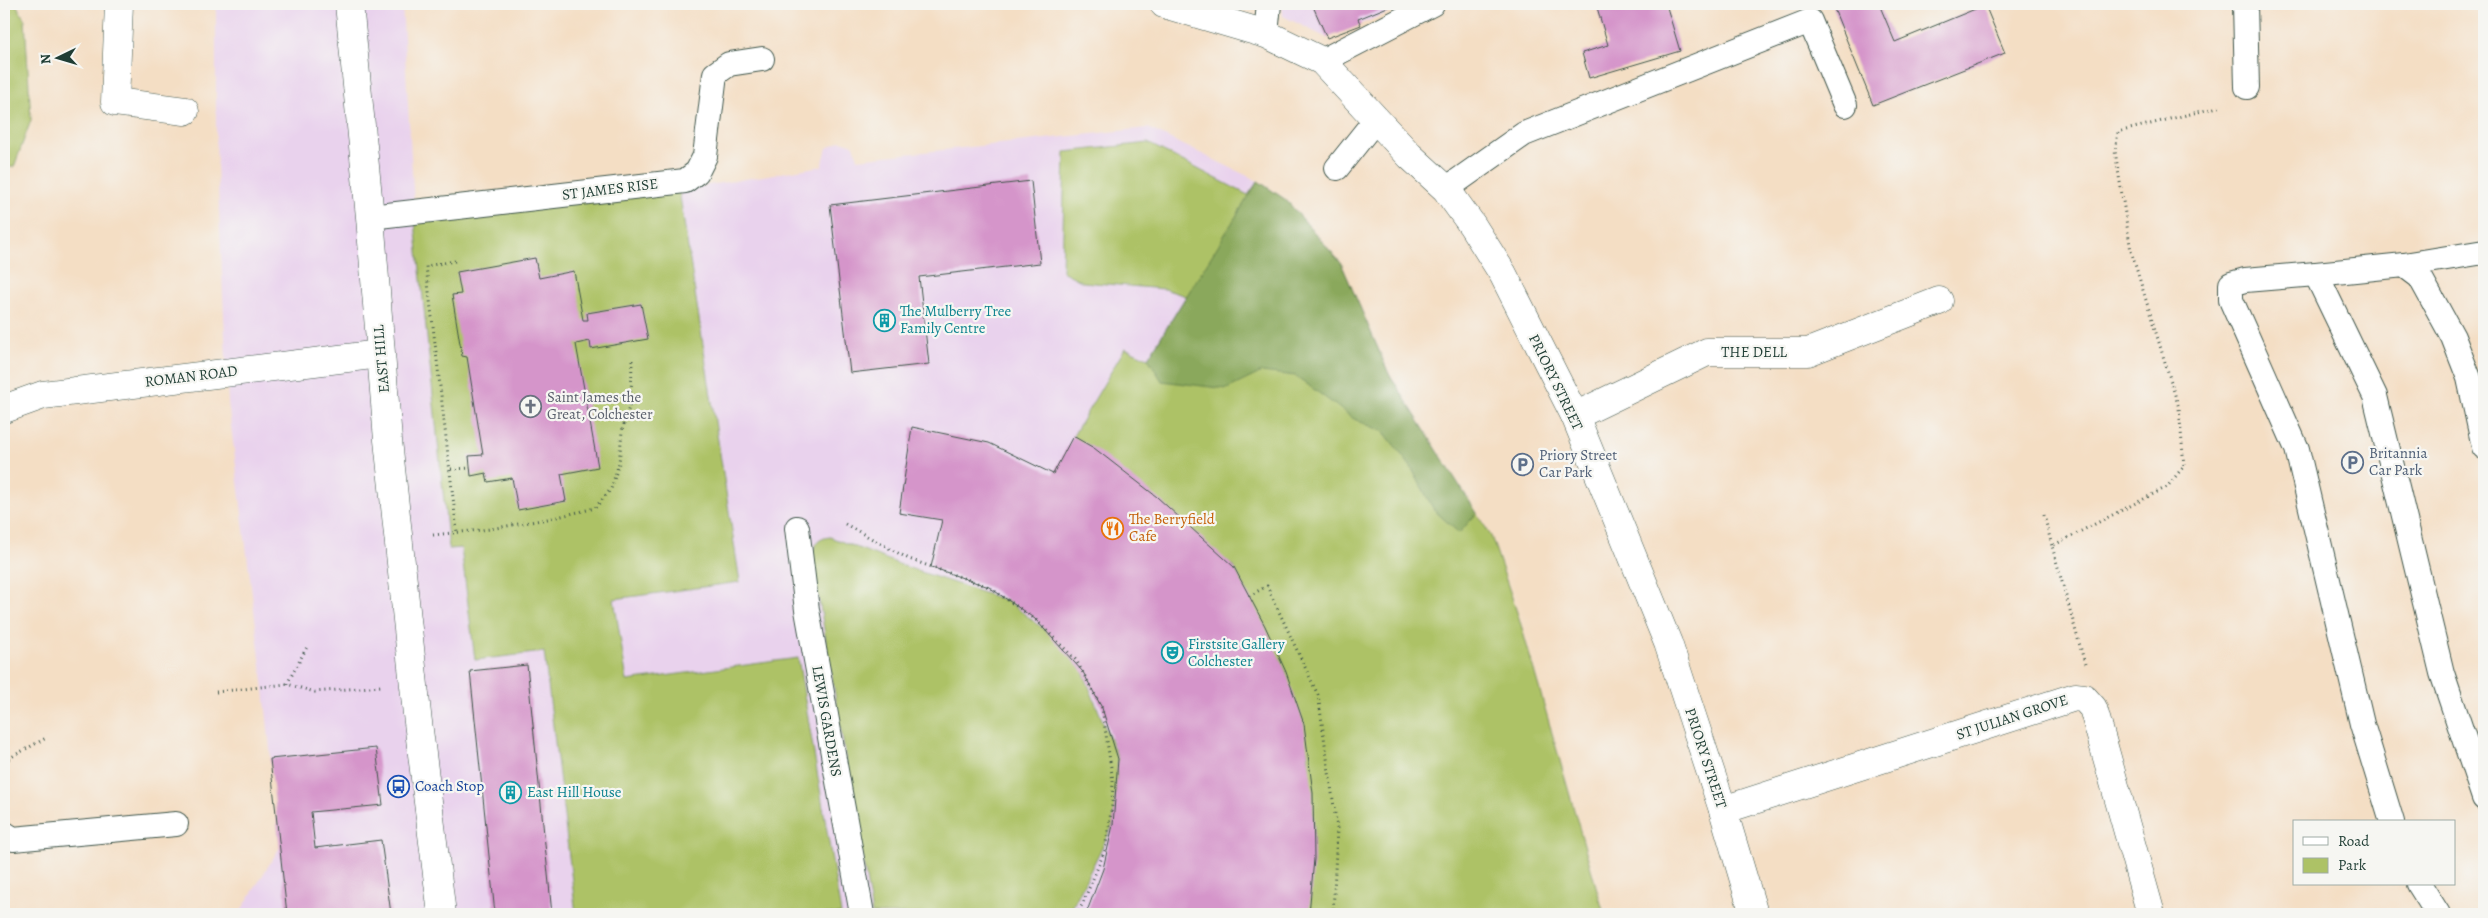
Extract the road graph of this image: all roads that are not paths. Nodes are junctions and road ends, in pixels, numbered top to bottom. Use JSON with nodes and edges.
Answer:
{"nodes":[{"id":1,"x":119,"y":4,"type":"edge"},
{"id":2,"x":349,"y":4,"type":"edge"},
{"id":3,"x":1164,"y":4,"type":"edge"},
{"id":4,"x":1270,"y":4,"type":"edge"},
{"id":5,"x":1432,"y":4,"type":"edge"},
{"id":6,"x":2245,"y":4,"type":"edge"},
{"id":7,"x":1266,"y":34,"type":"junction"},
{"id":8,"x":762,"y":60,"type":"dead end"},
{"id":9,"x":1322,"y":62,"type":"junction"},
{"id":10,"x":2247,"y":87,"type":"road end"},
{"id":11,"x":1845,"y":105,"type":"dead end"},
{"id":12,"x":186,"y":111,"type":"dead end"},
{"id":13,"x":1376,"y":118,"type":"junction"},
{"id":14,"x":1337,"y":168,"type":"dead end"},
{"id":15,"x":1446,"y":189,"type":"junction"},
{"id":16,"x":370,"y":217,"type":"junction"},
{"id":17,"x":2484,"y":252,"type":"edge"},
{"id":18,"x":2404,"y":265,"type":"junction"},
{"id":19,"x":2316,"y":274,"type":"junction"},
{"id":20,"x":1940,"y":301,"type":"dead end"},
{"id":21,"x":380,"y":354,"type":"junction"},
{"id":22,"x":4,"y":409,"type":"edge"},
{"id":23,"x":1575,"y":416,"type":"junction"},
{"id":24,"x":2484,"y":447,"type":"edge"},
{"id":25,"x":797,"y":528,"type":"dead end"},
{"id":26,"x":2484,"y":798,"type":"edge"},
{"id":27,"x":1723,"y":810,"type":"junction"},
{"id":28,"x":2391,"y":820,"type":"edge"},
{"id":29,"x":176,"y":824,"type":"dead end"},
{"id":30,"x":4,"y":833,"type":"edge"},
{"id":31,"x":2420,"y":886,"type":"edge"},
{"id":32,"x":442,"y":914,"type":"edge"},
{"id":33,"x":862,"y":914,"type":"edge"},
{"id":34,"x":1754,"y":914,"type":"edge"},
{"id":35,"x":2151,"y":914,"type":"edge"},
{"id":36,"x":2438,"y":914,"type":"edge"}],
"edges":[{"from":1,"to":12,"type":"street"},
{"from":2,"to":16,"type":"street","name":"EAST HILL"},
{"from":3,"to":7,"type":"street","name":"PRIORY STREET"},
{"from":4,"to":7,"type":"lane"},
{"from":5,"to":9,"type":"lane"},
{"from":6,"to":10,"type":"lane"},
{"from":7,"to":9,"type":"street","name":"PRIORY STREET"},
{"from":8,"to":16,"type":"lane","name":"ST JAMES RISE"},
{"from":9,"to":13,"type":"street","name":"PRIORY STREET"},
{"from":11,"to":15,"type":"lane"},
{"from":13,"to":14,"type":"lane"},
{"from":13,"to":15,"type":"street","name":"PRIORY STREET"},
{"from":15,"to":23,"type":"street","name":"PRIORY STREET"},
{"from":16,"to":21,"type":"street","name":"EAST HILL"},
{"from":17,"to":18,"type":"lane"},
{"from":18,"to":19,"type":"lane"},
{"from":18,"to":24,"type":"lane"},
{"from":19,"to":26,"type":"lane"},
{"from":19,"to":28,"type":"lane"},
{"from":20,"to":23,"type":"street","name":"THE DELL"},
{"from":21,"to":22,"type":"street","name":"ROMAN ROAD"},
{"from":21,"to":32,"type":"street","name":"EAST HILL"},
{"from":23,"to":27,"type":"street","name":"PRIORY STREET"},
{"from":25,"to":33,"type":"lane","name":"LEWIS GARDENS"},
{"from":27,"to":34,"type":"street","name":"PRIORY STREET"},
{"from":27,"to":35,"type":"street","name":"ST JULIAN GROVE"},
{"from":29,"to":30,"type":"lane"},
{"from":31,"to":36,"type":"lane"}]}
